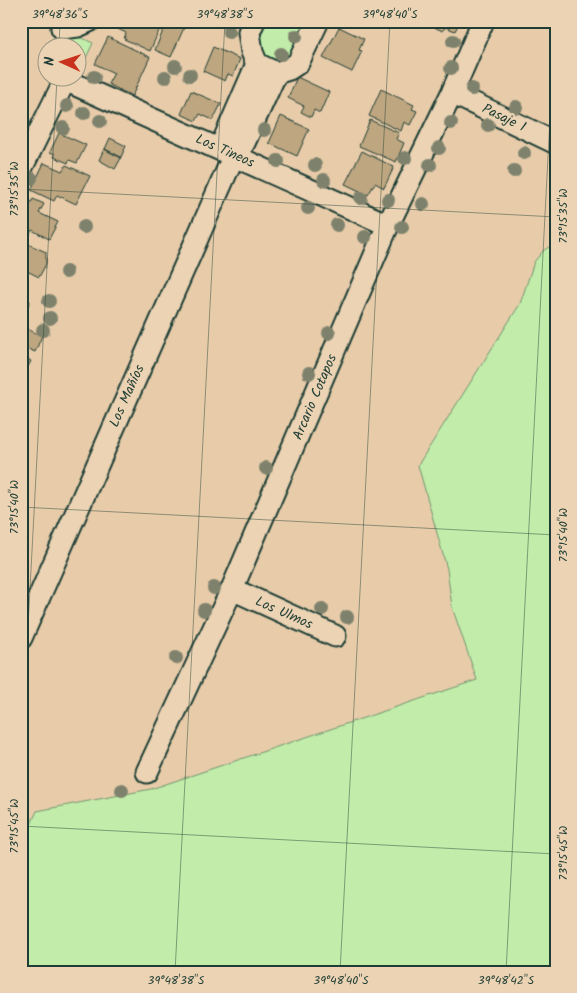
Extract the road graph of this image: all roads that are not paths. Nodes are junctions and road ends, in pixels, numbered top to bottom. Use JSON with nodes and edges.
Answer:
{"nodes":[{"id":1,"x":88,"y":21,"type":"edge"},
{"id":2,"x":254,"y":21,"type":"edge"},
{"id":3,"x":318,"y":21,"type":"edge"},
{"id":4,"x":483,"y":21,"type":"edge"},
{"id":5,"x":61,"y":32,"type":"edge"},
{"id":6,"x":257,"y":64,"type":"junction"},
{"id":7,"x":276,"y":73,"type":"junction"},
{"id":8,"x":61,"y":88,"type":"edge"},
{"id":9,"x":85,"y":88,"type":"edge"},
{"id":10,"x":452,"y":93,"type":"junction"},
{"id":11,"x":556,"y":144,"type":"edge"},
{"id":12,"x":227,"y":152,"type":"junction"},
{"id":13,"x":21,"y":169,"type":"edge"},
{"id":14,"x":388,"y":225,"type":"junction"},
{"id":15,"x":232,"y":589,"type":"junction"},
{"id":16,"x":335,"y":636,"type":"dead end"},
{"id":17,"x":21,"y":638,"type":"edge"},
{"id":18,"x":147,"y":772,"type":"dead end"}],
"edges":[{"from":1,"to":5,"type":"street"},
{"from":2,"to":6,"type":"street"},
{"from":3,"to":7,"type":"street"},
{"from":4,"to":10,"type":"street","name":"Arcario Cotapos"},
{"from":6,"to":7,"type":"street"},
{"from":6,"to":12,"type":"street"},
{"from":7,"to":12,"type":"street"},
{"from":8,"to":13,"type":"street"},
{"from":9,"to":12,"type":"street","name":"Los Tineos"},
{"from":10,"to":11,"type":"street","name":"Pasaje 1"},
{"from":10,"to":14,"type":"street","name":"Arcario Cotapos"},
{"from":12,"to":14,"type":"street","name":"Los Tineos"},
{"from":12,"to":17,"type":"street","name":"Los Mañíos"},
{"from":14,"to":15,"type":"street","name":"Arcario Cotapos"},
{"from":15,"to":16,"type":"street","name":"Los Ulmos"},
{"from":15,"to":18,"type":"street","name":"Arcario Cotapos"}]}
